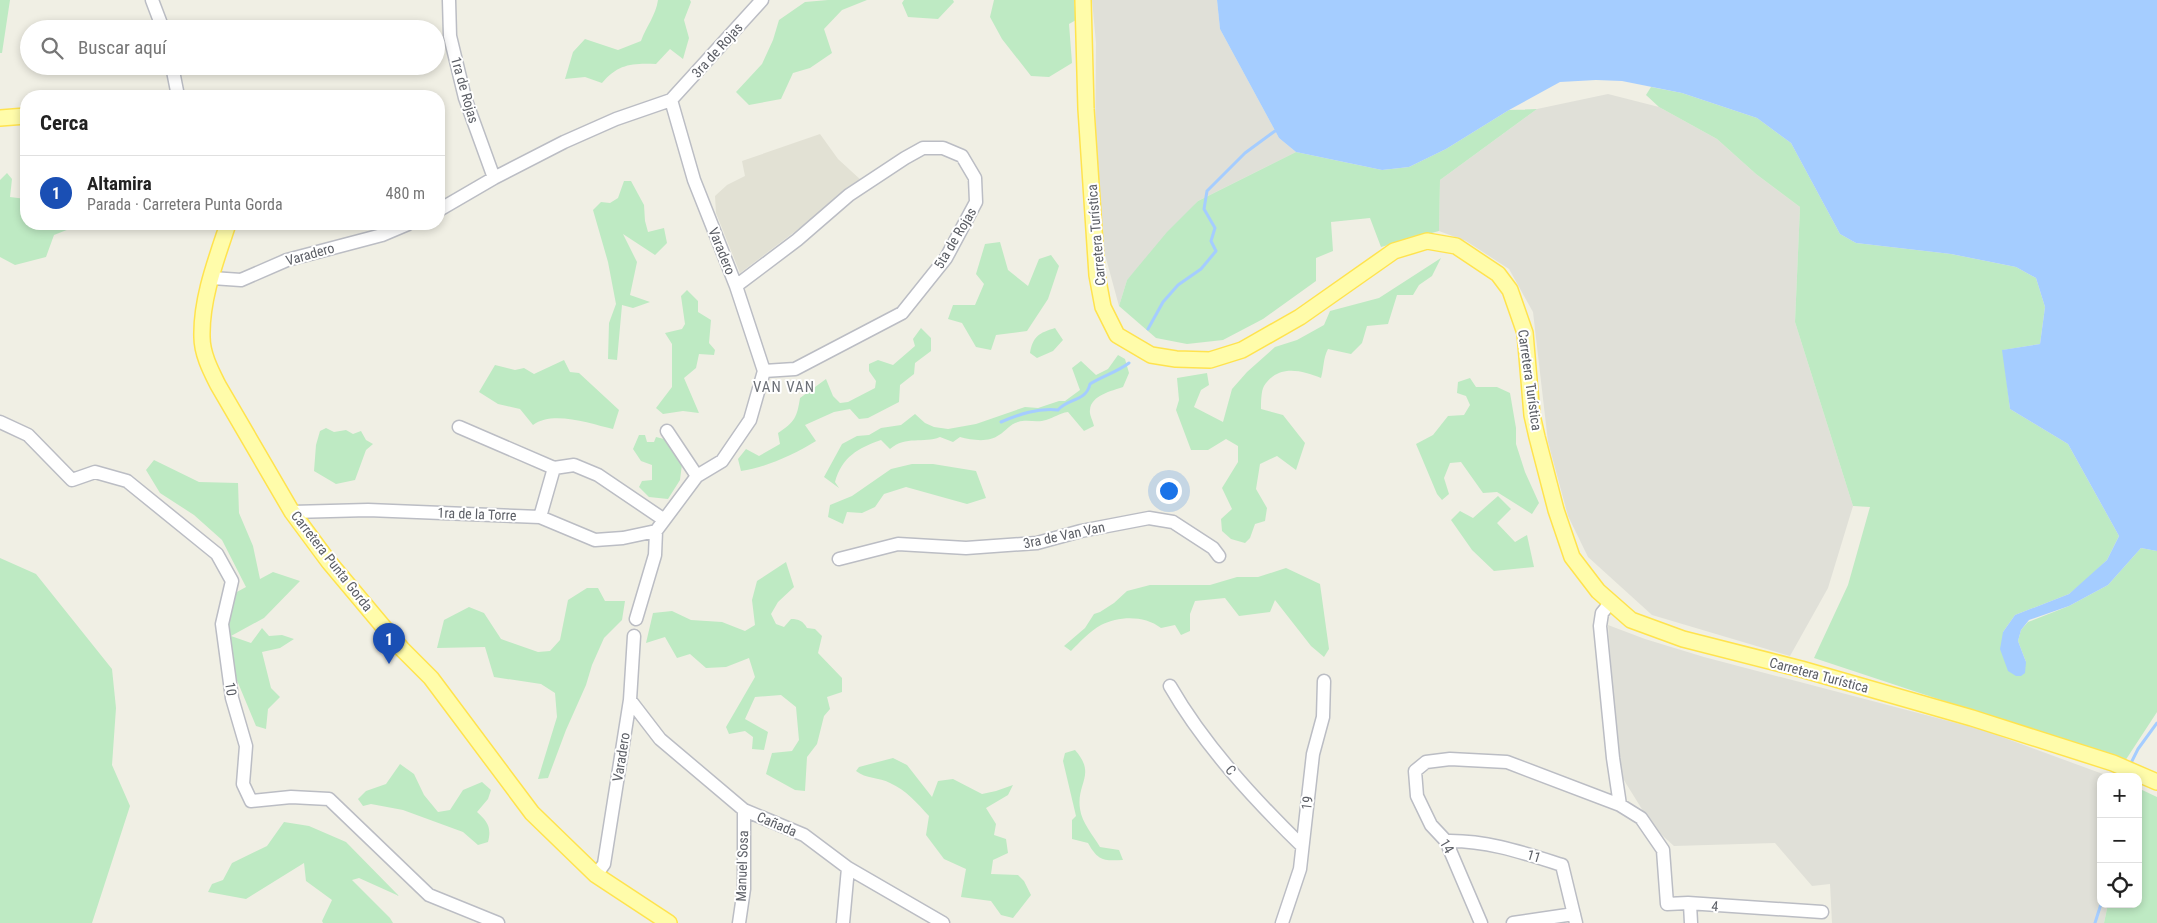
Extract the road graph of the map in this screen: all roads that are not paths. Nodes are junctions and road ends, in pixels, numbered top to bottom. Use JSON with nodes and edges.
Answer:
{"nodes":[{"id":1,"x":152,"y":0,"type":"edge"},
{"id":2,"x":449,"y":0,"type":"edge"},
{"id":3,"x":762,"y":0,"type":"edge"},
{"id":4,"x":1083,"y":0,"type":"edge"},
{"id":5,"x":160,"y":20,"type":"edge"},
{"id":6,"x":174,"y":75,"type":"edge"},
{"id":7,"x":177,"y":90,"type":"edge"},
{"id":8,"x":671,"y":100,"type":"junction"},
{"id":9,"x":20,"y":116,"type":"edge"},
{"id":10,"x":0,"y":118,"type":"edge"},
{"id":11,"x":494,"y":178,"type":"junction"},
{"id":12,"x":445,"y":207,"type":"edge"},
{"id":13,"x":226,"y":230,"type":"edge"},
{"id":14,"x":394,"y":230,"type":"edge"},
{"id":15,"x":212,"y":278,"type":"junction"},
{"id":16,"x":736,"y":286,"type":"junction"},
{"id":17,"x":764,"y":371,"type":"junction"},
{"id":18,"x":0,"y":422,"type":"edge"},
{"id":19,"x":459,"y":427,"type":"dead end"},
{"id":20,"x":667,"y":432,"type":"dead end"},
{"id":21,"x":554,"y":468,"type":"junction"},
{"id":22,"x":696,"y":476,"type":"junction"},
{"id":23,"x":292,"y":512,"type":"junction"},
{"id":24,"x":540,"y":517,"type":"junction"},
{"id":25,"x":663,"y":519,"type":"junction"},
{"id":26,"x":656,"y":530,"type":"junction"},
{"id":27,"x":1219,"y":556,"type":"dead end"},
{"id":28,"x":839,"y":559,"type":"dead end"},
{"id":29,"x":1611,"y":602,"type":"junction"},
{"id":30,"x":636,"y":619,"type":"dead end"},
{"id":31,"x":634,"y":636,"type":"dead end"},
{"id":32,"x":1324,"y":681,"type":"dead end"},
{"id":33,"x":1170,"y":686,"type":"dead end"},
{"id":34,"x":630,"y":700,"type":"junction"},
{"id":35,"x":2157,"y":782,"type":"edge"},
{"id":36,"x":1620,"y":805,"type":"junction"},
{"id":37,"x":744,"y":810,"type":"junction"},
{"id":38,"x":1446,"y":841,"type":"junction"},
{"id":39,"x":1302,"y":846,"type":"junction"},
{"id":40,"x":848,"y":868,"type":"junction"},
{"id":41,"x":596,"y":875,"type":"junction"},
{"id":42,"x":1690,"y":904,"type":"junction"},
{"id":43,"x":1764,"y":910,"type":"junction"},
{"id":44,"x":1822,"y":912,"type":"dead end"},
{"id":45,"x":1575,"y":919,"type":"edge"},
{"id":46,"x":498,"y":923,"type":"edge"},
{"id":47,"x":669,"y":923,"type":"edge"},
{"id":48,"x":739,"y":923,"type":"edge"},
{"id":49,"x":843,"y":923,"type":"edge"},
{"id":50,"x":943,"y":923,"type":"edge"},
{"id":51,"x":1282,"y":923,"type":"edge"},
{"id":52,"x":1481,"y":923,"type":"edge"},
{"id":53,"x":1513,"y":923,"type":"edge"},
{"id":54,"x":1692,"y":923,"type":"edge"},
{"id":55,"x":1763,"y":923,"type":"edge"}],
"edges":[{"from":1,"to":5,"type":"street"},
{"from":2,"to":11,"type":"street","name":"1ra de Rojas"},
{"from":3,"to":8,"type":"street","name":"3ra de Rojas"},
{"from":4,"to":29,"type":"main road","name":"Carretera Turística"},
{"from":6,"to":7,"type":"street"},
{"from":8,"to":11,"type":"street"},
{"from":8,"to":16,"type":"street","name":"Varadero"},
{"from":9,"to":10,"type":"main road"},
{"from":11,"to":12,"type":"street"},
{"from":13,"to":15,"type":"main road","name":"Carretera Punta Gorda"},
{"from":14,"to":15,"type":"street","name":"Varadero"},
{"from":15,"to":23,"type":"main road","name":"Carretera Punta Gorda"},
{"from":16,"to":17,"type":"street","name":"Varadero"},
{"from":16,"to":17,"type":"street","name":"5ta de Rojas"},
{"from":17,"to":22,"type":"street"},
{"from":18,"to":46,"type":"street","name":"10"},
{"from":19,"to":21,"type":"street"},
{"from":20,"to":22,"type":"street"},
{"from":21,"to":24,"type":"street"},
{"from":21,"to":25,"type":"street"},
{"from":22,"to":25,"type":"street"},
{"from":23,"to":24,"type":"street","name":"1ra de la Torre"},
{"from":23,"to":41,"type":"main road","name":"Carretera Punta Gorda"},
{"from":24,"to":26,"type":"street","name":"1ra de la Torre"},
{"from":25,"to":26,"type":"street"},
{"from":26,"to":30,"type":"street"},
{"from":27,"to":28,"type":"street","name":"3ra de Van Van"},
{"from":29,"to":35,"type":"main road","name":"Carretera Turística"},
{"from":29,"to":36,"type":"street"},
{"from":31,"to":34,"type":"street","name":"Varadero"},
{"from":32,"to":39,"type":"street","name":"19"},
{"from":33,"to":39,"type":"street","name":"C"},
{"from":34,"to":37,"type":"street","name":"Cañada"},
{"from":34,"to":41,"type":"street","name":"Varadero"},
{"from":36,"to":38,"type":"street","name":"14"},
{"from":36,"to":42,"type":"street","name":"4"},
{"from":37,"to":40,"type":"street","name":"Cañada"},
{"from":37,"to":48,"type":"street","name":"Manuel Sosa"},
{"from":38,"to":45,"type":"street","name":"11"},
{"from":38,"to":52,"type":"street","name":"14"},
{"from":39,"to":51,"type":"street","name":"19"},
{"from":40,"to":49,"type":"street"},
{"from":40,"to":50,"type":"street","name":"Cañada"},
{"from":41,"to":47,"type":"main road","name":"Carretera Punta Gorda"},
{"from":42,"to":43,"type":"street","name":"4"},
{"from":42,"to":54,"type":"street"},
{"from":43,"to":44,"type":"street","name":"4"},
{"from":43,"to":55,"type":"street"},
{"from":45,"to":53,"type":"street"}]}
